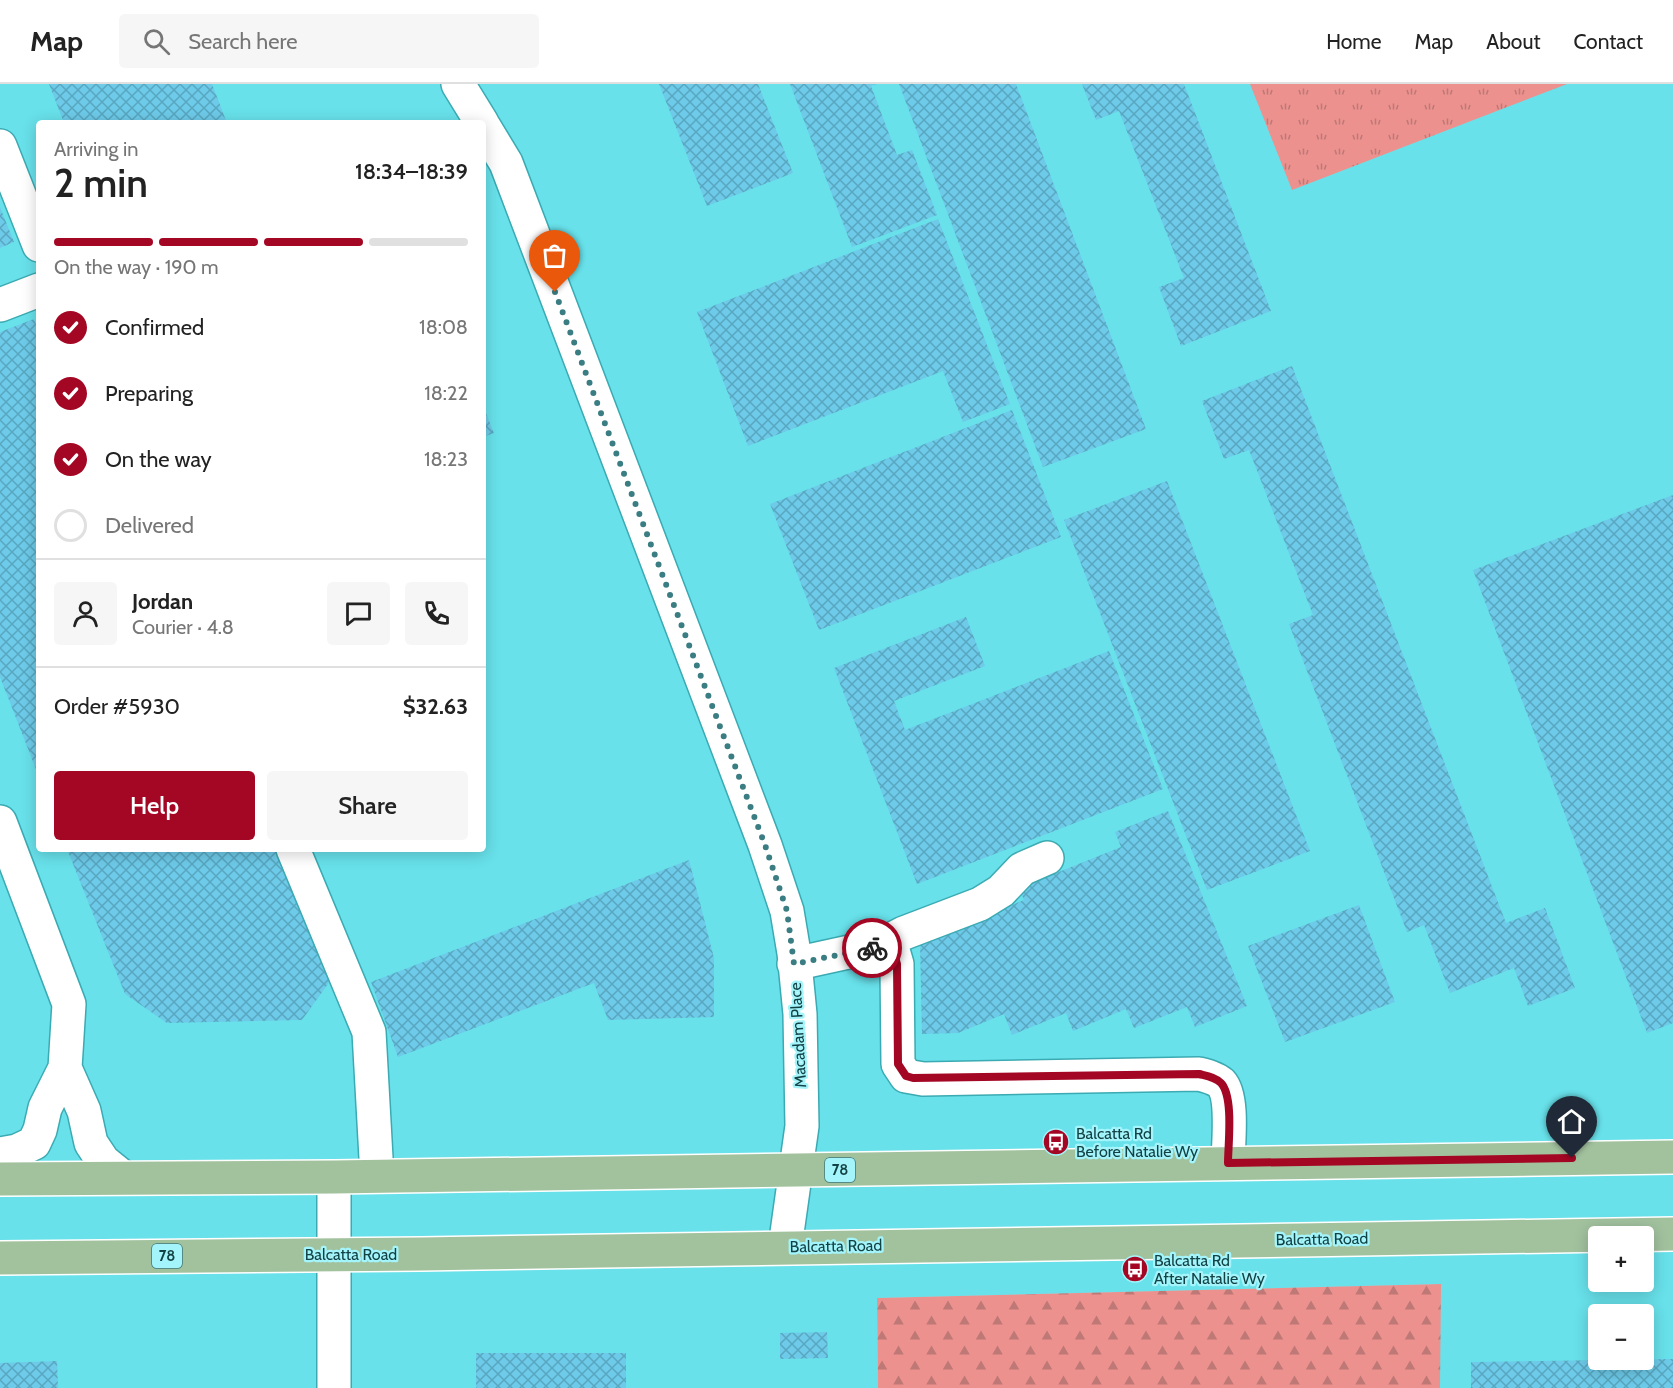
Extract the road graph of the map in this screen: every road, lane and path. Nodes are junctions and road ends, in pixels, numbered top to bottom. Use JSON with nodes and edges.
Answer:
{"nodes":[{"id":1,"x":458,"y":84,"type":"edge"},
{"id":2,"x":480,"y":120,"type":"edge"},
{"id":3,"x":486,"y":129,"type":"edge"},
{"id":4,"x":0,"y":146,"type":"edge"},
{"id":5,"x":36,"y":237,"type":"edge"},
{"id":6,"x":36,"y":291,"type":"edge"},
{"id":7,"x":0,"y":305,"type":"edge"},
{"id":8,"x":0,"y":822,"type":"edge"},
{"id":9,"x":294,"y":852,"type":"edge"},
{"id":10,"x":1047,"y":858,"type":"dead end"},
{"id":11,"x":890,"y":940,"type":"junction"},
{"id":12,"x":794,"y":964,"type":"junction"},
{"id":13,"x":65,"y":1068,"type":"junction"},
{"id":14,"x":0,"y":1154,"type":"edge"},
{"id":15,"x":1673,"y":1157,"type":"edge"},
{"id":16,"x":1228,"y":1163,"type":"junction"},
{"id":17,"x":797,"y":1171,"type":"junction"},
{"id":18,"x":377,"y":1176,"type":"junction"},
{"id":19,"x":334,"y":1177,"type":"junction"},
{"id":20,"x":124,"y":1178,"type":"junction"},
{"id":21,"x":0,"y":1179,"type":"edge"},
{"id":22,"x":1673,"y":1234,"type":"edge"},
{"id":23,"x":785,"y":1247,"type":"junction"},
{"id":24,"x":334,"y":1254,"type":"junction"},
{"id":25,"x":0,"y":1258,"type":"edge"},
{"id":26,"x":334,"y":1388,"type":"edge"}],
"edges":[{"from":1,"to":2,"type":"street","name":"Macadam Place"},
{"from":3,"to":12,"type":"street","name":"Macadam Place"},
{"from":4,"to":5,"type":"street"},
{"from":6,"to":7,"type":"street"},
{"from":8,"to":13,"type":"street"},
{"from":9,"to":18,"type":"street"},
{"from":10,"to":11,"type":"street"},
{"from":11,"to":12,"type":"street"},
{"from":11,"to":16,"type":"street"},
{"from":12,"to":17,"type":"street","name":"Macadam Place"},
{"from":13,"to":14,"type":"street"},
{"from":13,"to":20,"type":"street"},
{"from":15,"to":16,"type":"main road","number":"78"},
{"from":16,"to":17,"type":"main road","number":"78"},
{"from":17,"to":18,"type":"main road","number":"78"},
{"from":17,"to":23,"type":"street","name":"Macadam Place"},
{"from":18,"to":19,"type":"main road","number":"78"},
{"from":19,"to":20,"type":"main road","number":"78"},
{"from":19,"to":24,"type":"street"},
{"from":20,"to":21,"type":"main road","number":"78"},
{"from":22,"to":23,"type":"main road","name":"Balcatta Road","number":"78"},
{"from":23,"to":24,"type":"main road","name":"Balcatta Road","number":"78"},
{"from":24,"to":25,"type":"main road","name":"Balcatta Road","number":"78"},
{"from":24,"to":26,"type":"street"}]}
